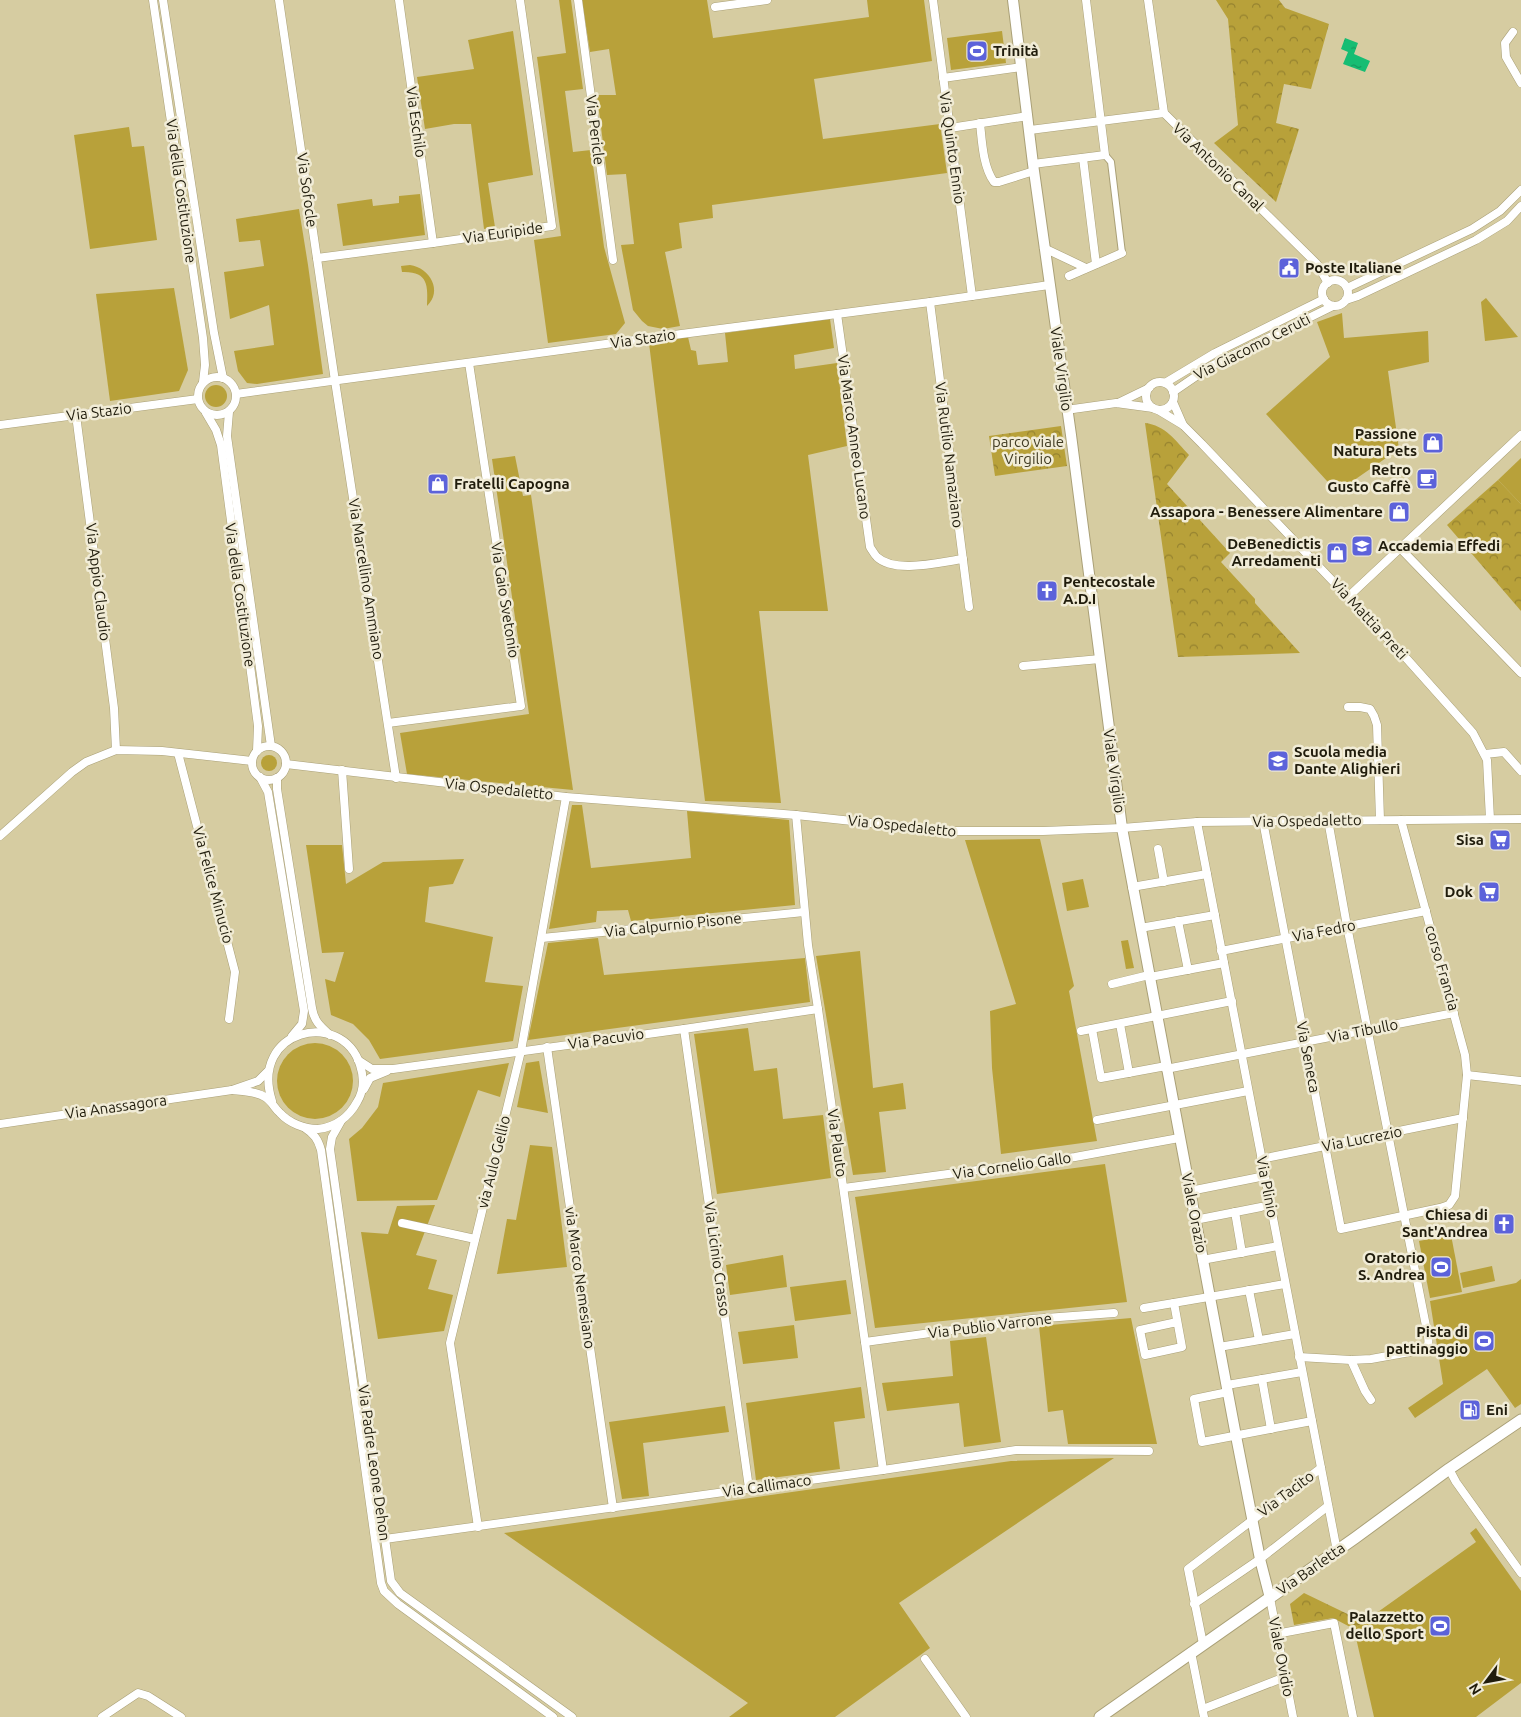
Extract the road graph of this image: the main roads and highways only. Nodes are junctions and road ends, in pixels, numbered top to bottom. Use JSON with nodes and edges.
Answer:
{"nodes":[{"id":1,"x":1521,"y":1420,"type":"edge"},
{"id":2,"x":1100,"y":1717,"type":"edge"}],
"edges":[{"from":1,"to":2,"type":"main road","name":"Via Barletta"}]}
